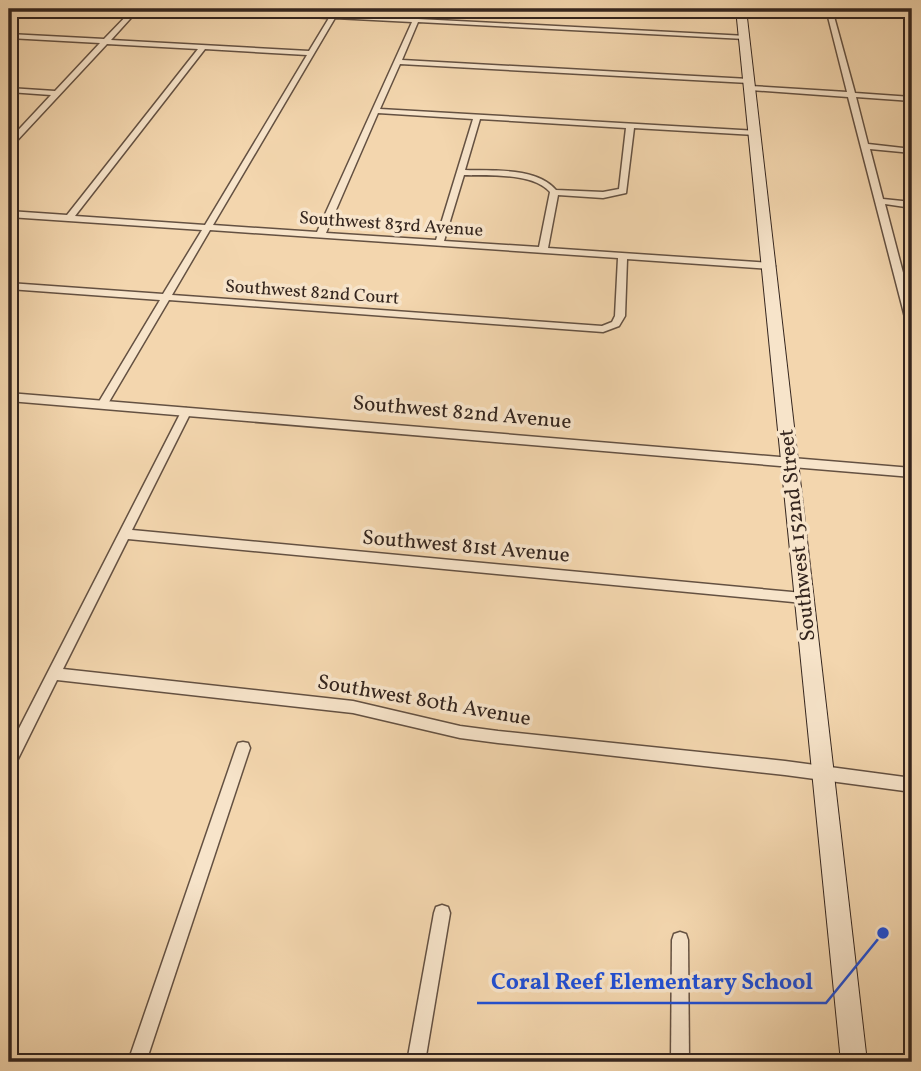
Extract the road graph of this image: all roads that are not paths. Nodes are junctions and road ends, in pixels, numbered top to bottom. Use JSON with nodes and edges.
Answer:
{"nodes":[{"id":1,"x":136,"y":9,"type":"edge"},
{"id":2,"x":194,"y":9,"type":"edge"},
{"id":3,"x":385,"y":9,"type":"edge"},
{"id":4,"x":741,"y":9,"type":"edge"},
{"id":5,"x":829,"y":9,"type":"edge"},
{"id":6,"x":333,"y":16,"type":"junction"},
{"id":7,"x":380,"y":18,"type":"junction"},
{"id":8,"x":416,"y":20,"type":"junction"},
{"id":9,"x":9,"y":36,"type":"edge"},
{"id":10,"x":745,"y":37,"type":"junction"},
{"id":11,"x":105,"y":42,"type":"junction"},
{"id":12,"x":203,"y":47,"type":"junction"},
{"id":13,"x":311,"y":53,"type":"junction"},
{"id":14,"x":397,"y":62,"type":"junction"},
{"id":15,"x":750,"y":87,"type":"junction"},
{"id":16,"x":9,"y":90,"type":"edge"},
{"id":17,"x":57,"y":93,"type":"junction"},
{"id":18,"x":852,"y":97,"type":"junction"},
{"id":19,"x":912,"y":101,"type":"edge"},
{"id":20,"x":375,"y":111,"type":"junction"},
{"id":21,"x":477,"y":117,"type":"junction"},
{"id":22,"x":630,"y":126,"type":"junction"},
{"id":23,"x":755,"y":133,"type":"junction"},
{"id":24,"x":9,"y":144,"type":"edge"},
{"id":25,"x":865,"y":146,"type":"junction"},
{"id":26,"x":912,"y":151,"type":"edge"},
{"id":27,"x":460,"y":172,"type":"junction"},
{"id":28,"x":554,"y":192,"type":"junction"},
{"id":29,"x":880,"y":201,"type":"junction"},
{"id":30,"x":912,"y":205,"type":"edge"},
{"id":31,"x":9,"y":214,"type":"edge"},
{"id":32,"x":69,"y":218,"type":"junction"},
{"id":33,"x":207,"y":228,"type":"junction"},
{"id":34,"x":320,"y":236,"type":"junction"},
{"id":35,"x":439,"y":244,"type":"junction"},
{"id":36,"x":543,"y":250,"type":"junction"},
{"id":37,"x":623,"y":256,"type":"junction"},
{"id":38,"x":770,"y":266,"type":"junction"},
{"id":39,"x":9,"y":286,"type":"edge"},
{"id":40,"x":165,"y":298,"type":"junction"},
{"id":41,"x":912,"y":325,"type":"edge"},
{"id":42,"x":9,"y":397,"type":"edge"},
{"id":43,"x":102,"y":405,"type":"junction"},
{"id":44,"x":186,"y":412,"type":"junction"},
{"id":45,"x":789,"y":460,"type":"junction"},
{"id":46,"x":912,"y":472,"type":"edge"},
{"id":47,"x":125,"y":534,"type":"junction"},
{"id":48,"x":803,"y":598,"type":"junction"},
{"id":49,"x":54,"y":674,"type":"junction"},
{"id":50,"x":243,"y":748,"type":"dead end"},
{"id":51,"x":9,"y":762,"type":"edge"},
{"id":52,"x":823,"y":774,"type":"junction"},
{"id":53,"x":912,"y":785,"type":"edge"},
{"id":54,"x":442,"y":913,"type":"dead end"},
{"id":55,"x":680,"y":940,"type":"dead end"},
{"id":56,"x":138,"y":1062,"type":"edge"},
{"id":57,"x":416,"y":1062,"type":"edge"},
{"id":58,"x":680,"y":1062,"type":"edge"},
{"id":59,"x":854,"y":1062,"type":"edge"}],
"edges":[{"from":1,"to":11,"type":"street"},
{"from":2,"to":6,"type":"street"},
{"from":3,"to":7,"type":"street"},
{"from":4,"to":10,"type":"main road","name":"Southwest 152nd Street"},
{"from":5,"to":18,"type":"street"},
{"from":6,"to":7,"type":"street"},
{"from":6,"to":13,"type":"street"},
{"from":7,"to":8,"type":"street"},
{"from":8,"to":10,"type":"street"},
{"from":8,"to":14,"type":"street"},
{"from":9,"to":11,"type":"street"},
{"from":10,"to":15,"type":"main road","name":"Southwest 152nd Street"},
{"from":11,"to":12,"type":"street"},
{"from":11,"to":17,"type":"street"},
{"from":12,"to":13,"type":"street"},
{"from":12,"to":32,"type":"street"},
{"from":13,"to":33,"type":"street"},
{"from":14,"to":15,"type":"street"},
{"from":14,"to":20,"type":"street"},
{"from":15,"to":18,"type":"street"},
{"from":15,"to":23,"type":"main road","name":"Southwest 152nd Street"},
{"from":16,"to":17,"type":"street"},
{"from":17,"to":24,"type":"street"},
{"from":18,"to":19,"type":"street"},
{"from":18,"to":25,"type":"street"},
{"from":20,"to":21,"type":"street"},
{"from":20,"to":34,"type":"street"},
{"from":21,"to":22,"type":"street"},
{"from":21,"to":27,"type":"street"},
{"from":22,"to":23,"type":"street"},
{"from":22,"to":28,"type":"street"},
{"from":23,"to":38,"type":"main road","name":"Southwest 152nd Street"},
{"from":25,"to":26,"type":"street"},
{"from":25,"to":29,"type":"street"},
{"from":27,"to":28,"type":"street"},
{"from":27,"to":35,"type":"street"},
{"from":28,"to":36,"type":"street"},
{"from":29,"to":30,"type":"street"},
{"from":29,"to":41,"type":"street"},
{"from":31,"to":32,"type":"street","name":"Southwest 83rd Avenue"},
{"from":32,"to":33,"type":"street","name":"Southwest 83rd Avenue"},
{"from":33,"to":34,"type":"street","name":"Southwest 83rd Avenue"},
{"from":33,"to":40,"type":"street"},
{"from":34,"to":35,"type":"street","name":"Southwest 83rd Avenue"},
{"from":35,"to":36,"type":"street","name":"Southwest 83rd Avenue"},
{"from":36,"to":37,"type":"street","name":"Southwest 83rd Avenue"},
{"from":37,"to":38,"type":"street","name":"Southwest 83rd Avenue"},
{"from":37,"to":40,"type":"street","name":"Southwest 82nd Court"},
{"from":38,"to":45,"type":"main road","name":"Southwest 152nd Street"},
{"from":39,"to":40,"type":"street","name":"Southwest 82nd Court"},
{"from":40,"to":43,"type":"street"},
{"from":42,"to":43,"type":"street","name":"Southwest 82nd Avenue"},
{"from":43,"to":44,"type":"street","name":"Southwest 82nd Avenue"},
{"from":44,"to":45,"type":"street","name":"Southwest 82nd Avenue"},
{"from":44,"to":47,"type":"street"},
{"from":45,"to":46,"type":"street","name":"Southwest 82nd Avenue"},
{"from":45,"to":48,"type":"main road","name":"Southwest 152nd Street"},
{"from":47,"to":48,"type":"street","name":"Southwest 81st Avenue"},
{"from":47,"to":49,"type":"street"},
{"from":48,"to":52,"type":"main road","name":"Southwest 152nd Street"},
{"from":49,"to":51,"type":"street"},
{"from":49,"to":52,"type":"street","name":"Southwest 80th Avenue"},
{"from":50,"to":56,"type":"street"},
{"from":52,"to":53,"type":"street","name":"Southwest 80th Avenue"},
{"from":52,"to":59,"type":"main road","name":"Southwest 152nd Street"},
{"from":54,"to":57,"type":"street"},
{"from":55,"to":58,"type":"street"}]}
